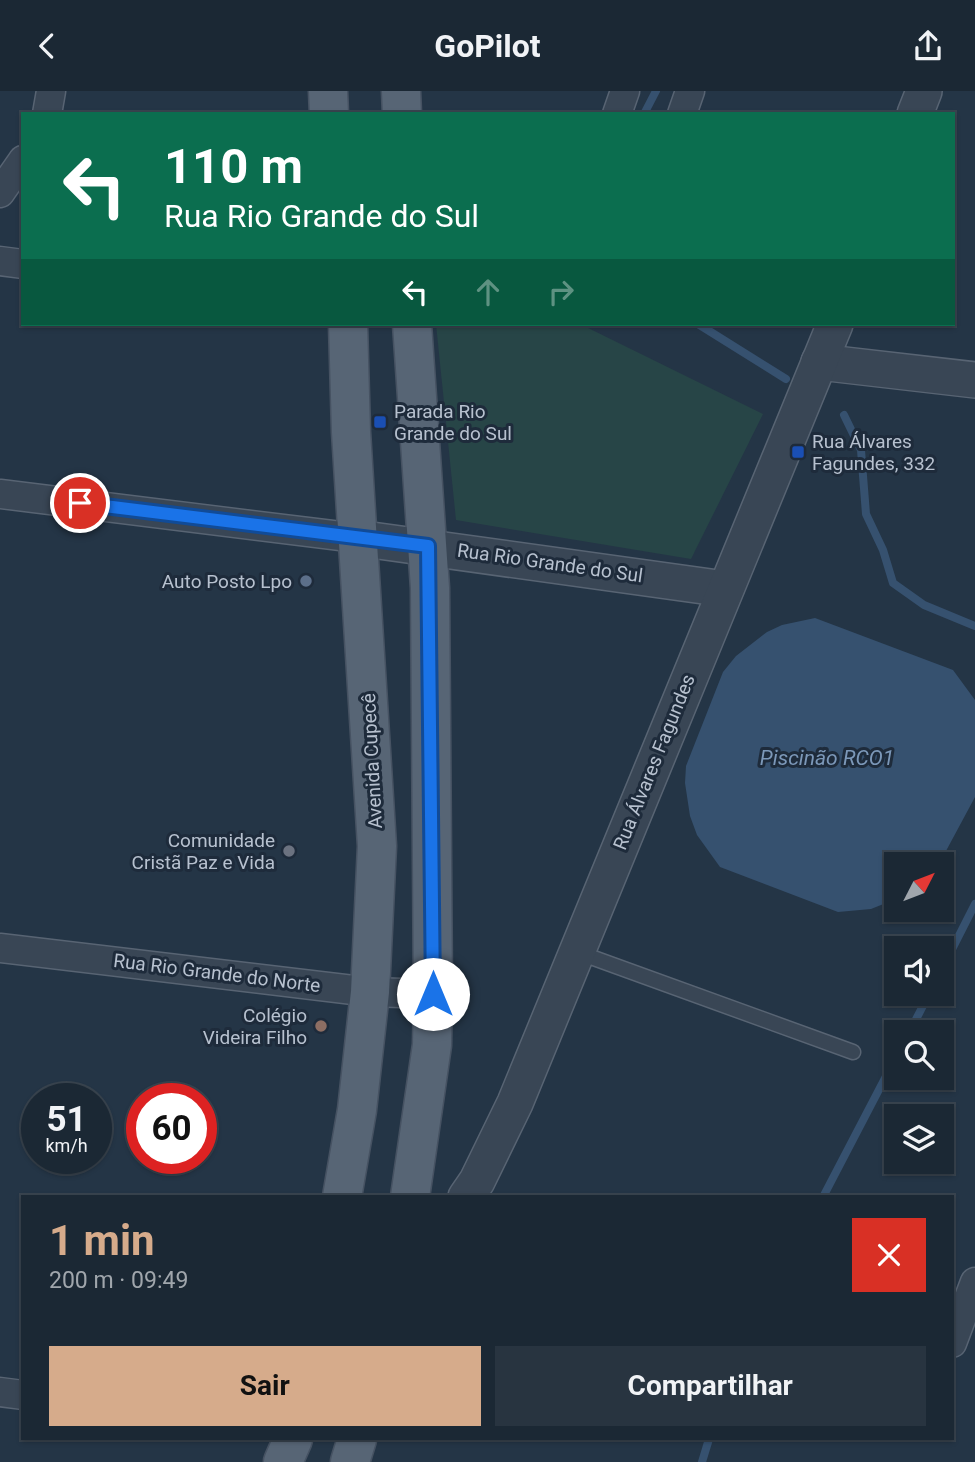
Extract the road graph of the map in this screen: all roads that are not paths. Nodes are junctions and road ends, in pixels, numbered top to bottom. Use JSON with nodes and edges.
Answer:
{"nodes":[{"id":1,"x":51,"y":91,"type":"edge"},
{"id":2,"x":328,"y":91,"type":"edge"},
{"id":3,"x":401,"y":91,"type":"edge"},
{"id":4,"x":625,"y":91,"type":"edge"},
{"id":5,"x":690,"y":91,"type":"edge"},
{"id":6,"x":924,"y":91,"type":"edge"},
{"id":7,"x":47,"y":112,"type":"edge"},
{"id":8,"x":329,"y":112,"type":"edge"},
{"id":9,"x":402,"y":112,"type":"edge"},
{"id":10,"x":618,"y":112,"type":"edge"},
{"id":11,"x":683,"y":112,"type":"edge"},
{"id":12,"x":916,"y":112,"type":"edge"},
{"id":13,"x":21,"y":163,"type":"edge"},
{"id":14,"x":0,"y":193,"type":"edge"},
{"id":15,"x":0,"y":261,"type":"edge"},
{"id":16,"x":21,"y":264,"type":"edge"},
{"id":17,"x":348,"y":326,"type":"edge"},
{"id":18,"x":412,"y":326,"type":"edge"},
{"id":19,"x":834,"y":326,"type":"edge"},
{"id":20,"x":820,"y":362,"type":"junction"},
{"id":21,"x":975,"y":380,"type":"edge"},
{"id":22,"x":0,"y":494,"type":"edge"},
{"id":23,"x":357,"y":538,"type":"junction"},
{"id":24,"x":428,"y":546,"type":"junction"},
{"id":25,"x":725,"y":589,"type":"junction"},
{"id":26,"x":0,"y":948,"type":"edge"},
{"id":27,"x":576,"y":951,"type":"junction"},
{"id":28,"x":370,"y":992,"type":"junction"},
{"id":29,"x":433,"y":994,"type":"junction"},
{"id":30,"x":853,"y":1052,"type":"dead end"},
{"id":31,"x":342,"y":1195,"type":"edge"},
{"id":32,"x":410,"y":1195,"type":"edge"},
{"id":33,"x":467,"y":1195,"type":"edge"},
{"id":34,"x":975,"y":1282,"type":"edge"},
{"id":35,"x":954,"y":1338,"type":"edge"},
{"id":36,"x":0,"y":1392,"type":"edge"},
{"id":37,"x":21,"y":1395,"type":"edge"},
{"id":38,"x":293,"y":1440,"type":"edge"},
{"id":39,"x":356,"y":1440,"type":"edge"},
{"id":40,"x":283,"y":1462,"type":"edge"},
{"id":41,"x":350,"y":1462,"type":"edge"}],
"edges":[{"from":1,"to":7,"type":"street"},
{"from":2,"to":8,"type":"main road"},
{"from":3,"to":9,"type":"main road"},
{"from":4,"to":10,"type":"street"},
{"from":5,"to":11,"type":"street"},
{"from":6,"to":12,"type":"street"},
{"from":13,"to":14,"type":"street"},
{"from":15,"to":16,"type":"street"},
{"from":17,"to":23,"type":"main road","name":"Avenida Cupecê"},
{"from":18,"to":24,"type":"main road"},
{"from":19,"to":20,"type":"street","name":"Rua Álvares Fagundes"},
{"from":20,"to":21,"type":"street"},
{"from":20,"to":25,"type":"street","name":"Rua Álvares Fagundes"},
{"from":22,"to":23,"type":"street","name":"Rua Rio Grande do Sul"},
{"from":23,"to":24,"type":"street","name":"Rua Rio Grande do Sul"},
{"from":23,"to":28,"type":"main road","name":"Avenida Cupecê"},
{"from":24,"to":25,"type":"street","name":"Rua Rio Grande do Sul"},
{"from":24,"to":29,"type":"main road"},
{"from":25,"to":27,"type":"street","name":"Rua Álvares Fagundes"},
{"from":26,"to":28,"type":"street","name":"Rua Rio Grande do Norte"},
{"from":27,"to":30,"type":"lane"},
{"from":27,"to":33,"type":"street","name":"Rua Álvares Fagundes"},
{"from":28,"to":29,"type":"street","name":"Rua Rio Grande do Norte"},
{"from":28,"to":31,"type":"main road","name":"Avenida Cupecê"},
{"from":29,"to":32,"type":"main road"},
{"from":34,"to":35,"type":"street"},
{"from":36,"to":37,"type":"street"},
{"from":38,"to":40,"type":"main road"},
{"from":39,"to":41,"type":"main road"}]}
